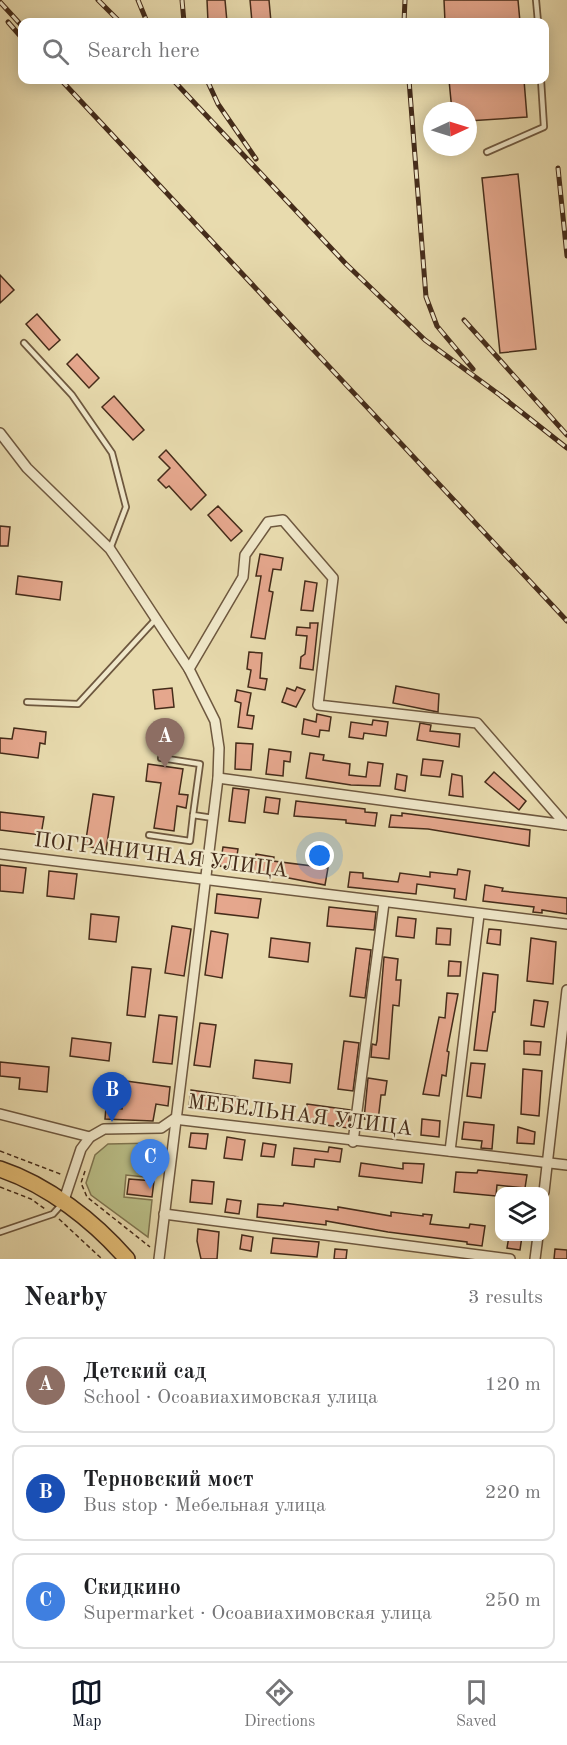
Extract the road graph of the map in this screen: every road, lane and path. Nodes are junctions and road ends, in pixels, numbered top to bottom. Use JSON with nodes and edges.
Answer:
{"nodes":[{"id":1,"x":536,"y":0,"type":"edge"},
{"id":2,"x":538,"y":18,"type":"edge"},
{"id":3,"x":541,"y":84,"type":"edge"},
{"id":4,"x":487,"y":152,"type":"dead end"},
{"id":5,"x":24,"y":343,"type":"dead end"},
{"id":6,"x":0,"y":433,"type":"edge"},
{"id":7,"x":110,"y":549,"type":"junction"},
{"id":8,"x":155,"y":620,"type":"junction"},
{"id":9,"x":189,"y":669,"type":"junction"},
{"id":10,"x":27,"y":702,"type":"dead end"},
{"id":11,"x":161,"y":758,"type":"dead end"},
{"id":12,"x":218,"y":778,"type":"junction"},
{"id":13,"x":193,"y":815,"type":"junction"},
{"id":14,"x":213,"y":818,"type":"junction"},
{"id":15,"x":567,"y":827,"type":"edge"},
{"id":16,"x":149,"y":835,"type":"dead end"},
{"id":17,"x":0,"y":854,"type":"edge"},
{"id":18,"x":205,"y":878,"type":"junction"},
{"id":19,"x":384,"y":903,"type":"junction"},
{"id":20,"x":479,"y":915,"type":"junction"},
{"id":21,"x":567,"y":924,"type":"edge"},
{"id":22,"x":567,"y":990,"type":"edge"},
{"id":23,"x":564,"y":1044,"type":"edge"},
{"id":24,"x":0,"y":1114,"type":"edge"},
{"id":25,"x":174,"y":1119,"type":"junction"},
{"id":26,"x":90,"y":1137,"type":"junction"},
{"id":27,"x":353,"y":1142,"type":"junction"},
{"id":28,"x":0,"y":1150,"type":"edge"},
{"id":29,"x":450,"y":1151,"type":"junction"},
{"id":30,"x":547,"y":1162,"type":"junction"},
{"id":31,"x":87,"y":1163,"type":"dead end"},
{"id":32,"x":567,"y":1165,"type":"edge"},
{"id":33,"x":0,"y":1169,"type":"edge"},
{"id":34,"x":64,"y":1175,"type":"dead end"},
{"id":35,"x":0,"y":1187,"type":"edge"},
{"id":36,"x":544,"y":1187,"type":"edge"},
{"id":37,"x":58,"y":1208,"type":"junction"},
{"id":38,"x":164,"y":1214,"type":"junction"},
{"id":39,"x":0,"y":1232,"type":"edge"},
{"id":40,"x":153,"y":1238,"type":"dead end"},
{"id":41,"x":537,"y":1241,"type":"edge"},
{"id":42,"x":102,"y":1259,"type":"edge"},
{"id":43,"x":127,"y":1259,"type":"edge"},
{"id":44,"x":159,"y":1259,"type":"edge"},
{"id":45,"x":510,"y":1259,"type":"edge"},
{"id":46,"x":535,"y":1259,"type":"edge"}],
"edges":[{"from":1,"to":2,"type":"lane"},
{"from":3,"to":4,"type":"lane"},
{"from":5,"to":7,"type":"lane"},
{"from":6,"to":7,"type":"street"},
{"from":7,"to":8,"type":"street"},
{"from":8,"to":9,"type":"street"},
{"from":8,"to":10,"type":"lane"},
{"from":9,"to":12,"type":"street"},
{"from":9,"to":15,"type":"street"},
{"from":11,"to":13,"type":"lane"},
{"from":12,"to":14,"type":"street"},
{"from":12,"to":15,"type":"street"},
{"from":13,"to":14,"type":"lane"},
{"from":13,"to":16,"type":"lane"},
{"from":14,"to":18,"type":"street"},
{"from":17,"to":18,"type":"street","name":"ПОГРАНИЧНАЯ УЛИЦА"},
{"from":18,"to":19,"type":"street","name":"ПОГРАНИЧНАЯ УЛИЦА"},
{"from":18,"to":25,"type":"street"},
{"from":19,"to":20,"type":"street","name":"ПОГРАНИЧНАЯ УЛИЦА"},
{"from":19,"to":27,"type":"street"},
{"from":20,"to":21,"type":"street","name":"ПОГРАНИЧНАЯ УЛИЦА"},
{"from":20,"to":29,"type":"street"},
{"from":22,"to":23,"type":"street"},
{"from":23,"to":30,"type":"street"},
{"from":24,"to":26,"type":"street","name":"МЕБЕЛЬНАЯ УЛИЦА"},
{"from":25,"to":26,"type":"street","name":"МЕБЕЛЬНАЯ УЛИЦА"},
{"from":25,"to":27,"type":"street","name":"МЕБЕЛЬНАЯ УЛИЦА"},
{"from":25,"to":38,"type":"street"},
{"from":26,"to":37,"type":"street"},
{"from":27,"to":29,"type":"street","name":"МЕБЕЛЬНАЯ УЛИЦА"},
{"from":28,"to":34,"type":"path"},
{"from":29,"to":30,"type":"street","name":"МЕБЕЛЬНАЯ УЛИЦА"},
{"from":30,"to":32,"type":"street","name":"МЕБЕЛЬНАЯ УЛИЦА"},
{"from":30,"to":36,"type":"street"},
{"from":31,"to":40,"type":"path"},
{"from":33,"to":37,"type":"main road"},
{"from":35,"to":37,"type":"path"},
{"from":37,"to":39,"type":"lane"},
{"from":37,"to":42,"type":"path"},
{"from":37,"to":43,"type":"main road"},
{"from":38,"to":44,"type":"street"},
{"from":38,"to":45,"type":"street"},
{"from":41,"to":46,"type":"street"}]}
